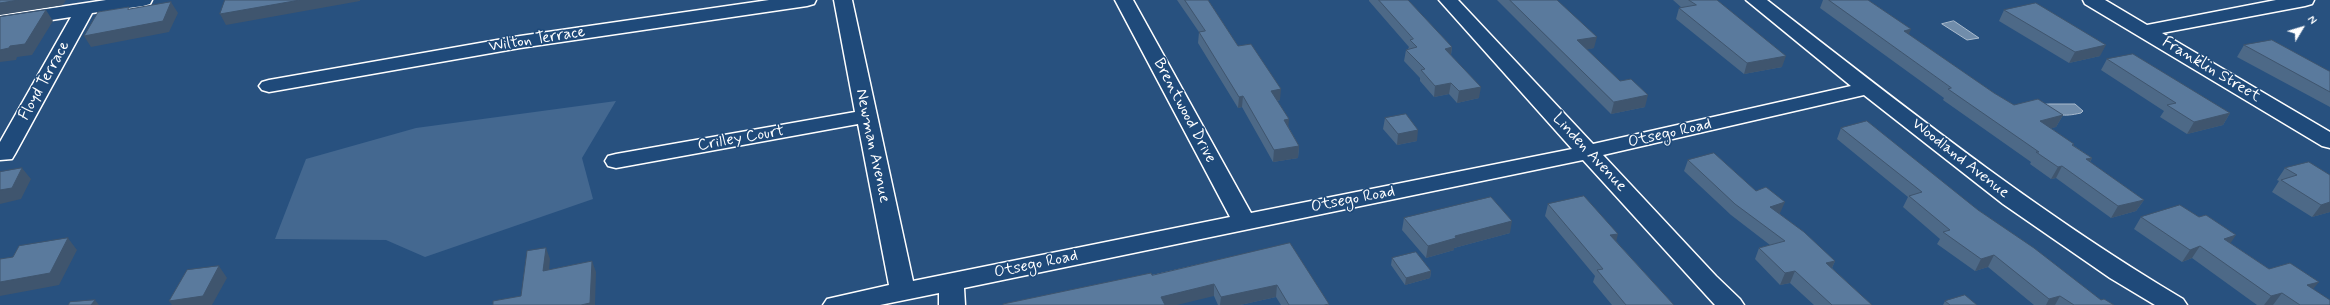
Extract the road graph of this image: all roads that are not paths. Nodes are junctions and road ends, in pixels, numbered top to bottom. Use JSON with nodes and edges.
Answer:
{"nodes":[{"id":1,"x":142,"y":0,"type":"edge"},
{"id":2,"x":807,"y":0,"type":"edge"},
{"id":3,"x":843,"y":0,"type":"edge"},
{"id":4,"x":1124,"y":0,"type":"edge"},
{"id":5,"x":1448,"y":0,"type":"edge"},
{"id":6,"x":1755,"y":0,"type":"edge"},
{"id":7,"x":2092,"y":0,"type":"edge"},
{"id":8,"x":2304,"y":0,"type":"edge"},
{"id":9,"x":85,"y":9,"type":"junction"},
{"id":10,"x":0,"y":22,"type":"edge"},
{"id":11,"x":2145,"y":31,"type":"junction"},
{"id":12,"x":269,"y":86,"type":"dead end"},
{"id":13,"x":1869,"y":88,"type":"junction"},
{"id":14,"x":866,"y":116,"type":"junction"},
{"id":15,"x":2330,"y":141,"type":"edge"},
{"id":16,"x":1589,"y":153,"type":"junction"},
{"id":17,"x":4,"y":154,"type":"dead end"},
{"id":18,"x":616,"y":161,"type":"dead end"},
{"id":19,"x":1244,"y":222,"type":"junction"},
{"id":20,"x":902,"y":291,"type":"junction"},
{"id":21,"x":952,"y":293,"type":"edge"},
{"id":22,"x":836,"y":305,"type":"edge"},
{"id":23,"x":1731,"y":305,"type":"edge"},
{"id":24,"x":2174,"y":305,"type":"edge"}],
"edges":[{"from":1,"to":9,"type":"street"},
{"from":2,"to":12,"type":"street","name":"Wilton Terrace"},
{"from":3,"to":14,"type":"street","name":"Newman Avenue"},
{"from":4,"to":19,"type":"street","name":"Brentwood Drive"},
{"from":5,"to":16,"type":"street","name":"Linden Avenue"},
{"from":6,"to":13,"type":"street","name":"Woodland Avenue"},
{"from":7,"to":11,"type":"street","name":"Franklin Street"},
{"from":8,"to":11,"type":"street"},
{"from":9,"to":10,"type":"street"},
{"from":9,"to":17,"type":"street","name":"Floyd Terrace"},
{"from":11,"to":15,"type":"street","name":"Franklin Street"},
{"from":13,"to":16,"type":"street","name":"Otsego Road"},
{"from":13,"to":24,"type":"street","name":"Woodland Avenue"},
{"from":14,"to":18,"type":"street","name":"Crilley Court"},
{"from":14,"to":20,"type":"street","name":"Newman Avenue"},
{"from":16,"to":19,"type":"street","name":"Otsego Road"},
{"from":16,"to":23,"type":"street","name":"Linden Avenue"},
{"from":19,"to":21,"type":"street","name":"Otsego Road"},
{"from":20,"to":21,"type":"street","name":"Otsego Road"},
{"from":20,"to":22,"type":"street","name":"Otsego Road"}]}
